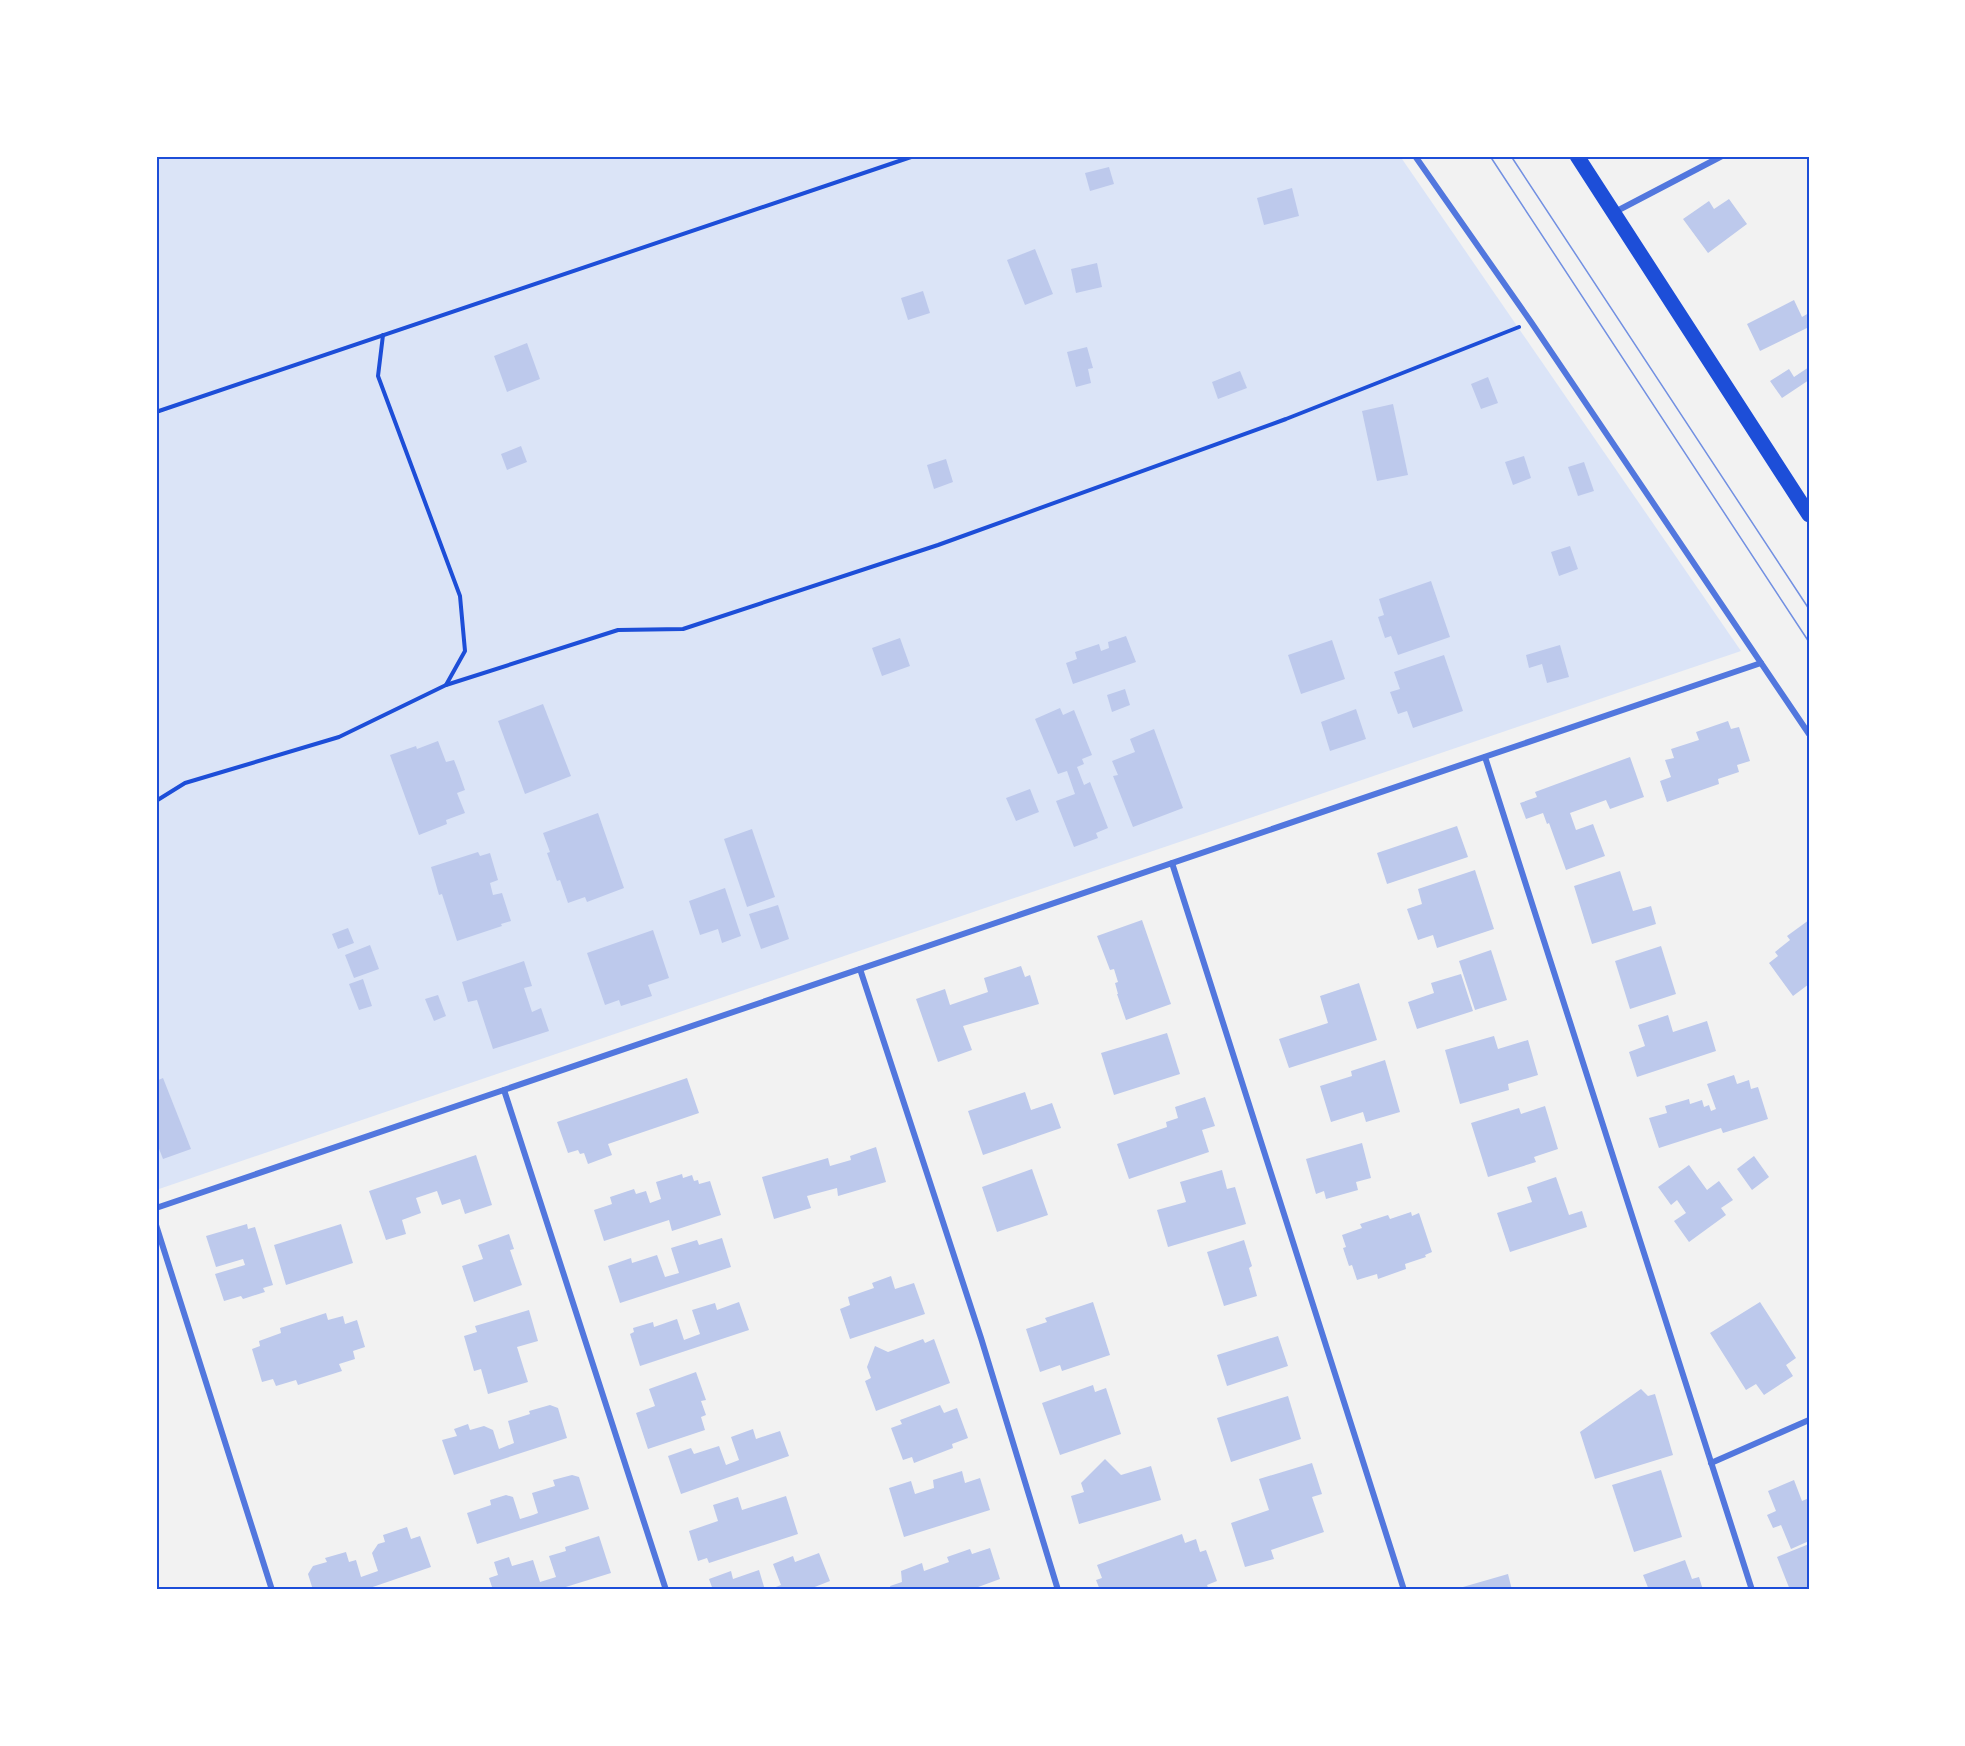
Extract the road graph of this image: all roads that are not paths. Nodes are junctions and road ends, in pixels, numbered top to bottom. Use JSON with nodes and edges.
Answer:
{"nodes":[{"id":1,"x":1415,"y":156,"type":"edge"},
{"id":2,"x":1576,"y":156,"type":"edge"},
{"id":3,"x":1722,"y":156,"type":"edge"},
{"id":4,"x":1613,"y":213,"type":"junction"},
{"id":5,"x":1809,"y":515,"type":"edge"},
{"id":6,"x":1761,"y":663,"type":"junction"},
{"id":7,"x":1809,"y":734,"type":"edge"},
{"id":8,"x":1485,"y":757,"type":"junction"},
{"id":9,"x":1172,"y":863,"type":"junction"},
{"id":10,"x":860,"y":969,"type":"junction"},
{"id":11,"x":504,"y":1090,"type":"junction"},
{"id":12,"x":156,"y":1208,"type":"edge"},
{"id":13,"x":156,"y":1224,"type":"edge"},
{"id":14,"x":1809,"y":1420,"type":"edge"},
{"id":15,"x":1711,"y":1463,"type":"junction"},
{"id":16,"x":272,"y":1590,"type":"edge"},
{"id":17,"x":666,"y":1590,"type":"edge"},
{"id":18,"x":1058,"y":1590,"type":"edge"},
{"id":19,"x":1404,"y":1590,"type":"edge"},
{"id":20,"x":1752,"y":1590,"type":"edge"}],
"edges":[{"from":1,"to":6,"type":"street"},
{"from":2,"to":4,"type":"main road"},
{"from":3,"to":4,"type":"street"},
{"from":4,"to":5,"type":"main road"},
{"from":6,"to":7,"type":"street"},
{"from":6,"to":8,"type":"street"},
{"from":8,"to":9,"type":"street"},
{"from":8,"to":15,"type":"street"},
{"from":9,"to":10,"type":"street"},
{"from":9,"to":19,"type":"street"},
{"from":10,"to":11,"type":"street"},
{"from":10,"to":18,"type":"street"},
{"from":11,"to":12,"type":"street"},
{"from":11,"to":17,"type":"street"},
{"from":13,"to":16,"type":"street"},
{"from":14,"to":15,"type":"street"},
{"from":15,"to":20,"type":"street"}]}
